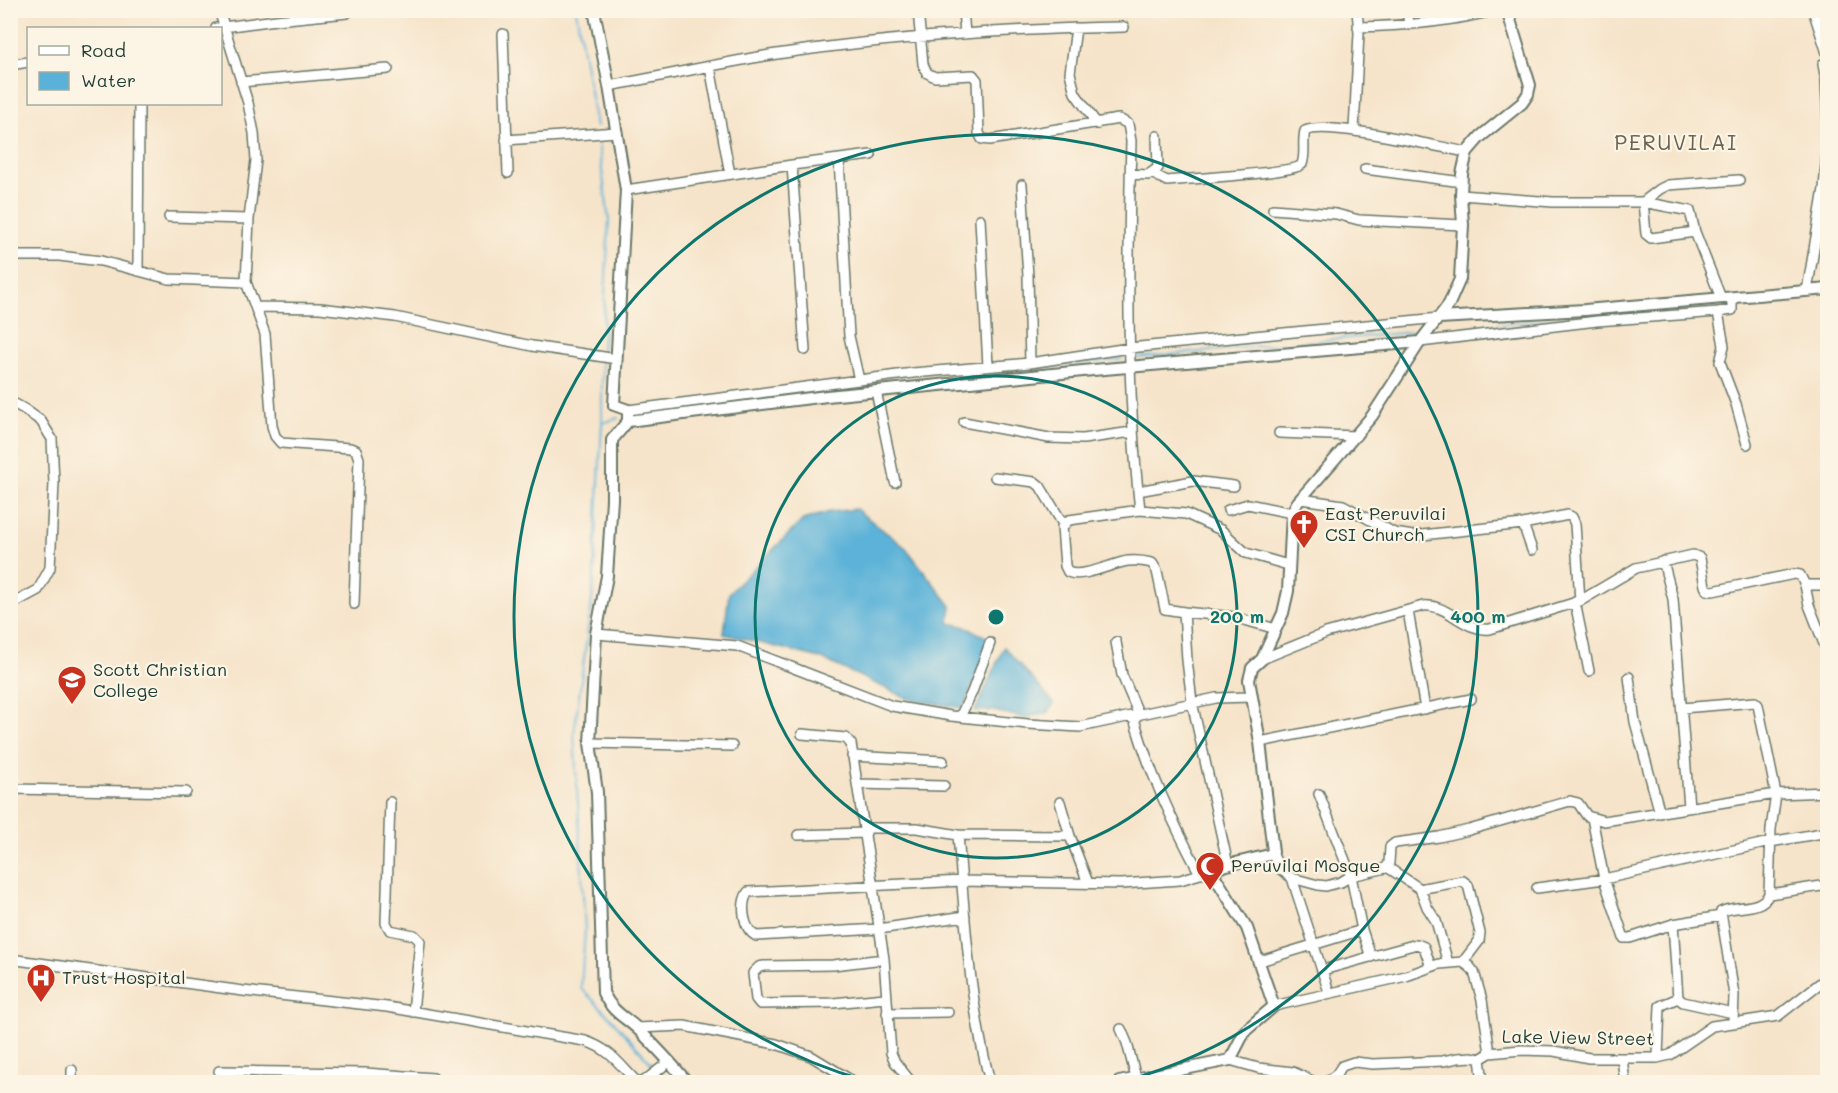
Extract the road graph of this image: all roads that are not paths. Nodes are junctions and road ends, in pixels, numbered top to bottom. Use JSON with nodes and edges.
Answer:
{"nodes":[{"id":1,"x":219,"y":10,"type":"edge"},
{"id":2,"x":594,"y":10,"type":"edge"},
{"id":3,"x":918,"y":10,"type":"edge"},
{"id":4,"x":963,"y":10,"type":"edge"},
{"id":5,"x":1357,"y":10,"type":"edge"},
{"id":6,"x":1407,"y":10,"type":"edge"},
{"id":7,"x":1497,"y":10,"type":"edge"},
{"id":8,"x":1507,"y":10,"type":"edge"},
{"id":9,"x":1813,"y":10,"type":"edge"},
{"id":10,"x":347,"y":13,"type":"dead end"},
{"id":11,"x":1409,"y":25,"type":"junction"},
{"id":12,"x":219,"y":27,"type":"edge"},
{"id":13,"x":1124,"y":27,"type":"dead end"},
{"id":14,"x":1358,"y":27,"type":"junction"},
{"id":15,"x":222,"y":28,"type":"edge"},
{"id":16,"x":1076,"y":28,"type":"junction"},
{"id":17,"x":503,"y":34,"type":"dead end"},
{"id":18,"x":965,"y":34,"type":"junction"},
{"id":19,"x":222,"y":35,"type":"edge"},
{"id":20,"x":921,"y":37,"type":"junction"},
{"id":21,"x":1827,"y":56,"type":"edge"},
{"id":22,"x":27,"y":62,"type":"edge"},
{"id":23,"x":1827,"y":63,"type":"edge"},
{"id":24,"x":10,"y":65,"type":"edge"},
{"id":25,"x":710,"y":67,"type":"junction"},
{"id":26,"x":388,"y":69,"type":"dead end"},
{"id":27,"x":241,"y":82,"type":"junction"},
{"id":28,"x":609,"y":86,"type":"junction"},
{"id":29,"x":139,"y":105,"type":"edge"},
{"id":30,"x":1827,"y":123,"type":"edge"},
{"id":31,"x":1097,"y":124,"type":"junction"},
{"id":32,"x":1354,"y":130,"type":"junction"},
{"id":33,"x":617,"y":132,"type":"junction"},
{"id":34,"x":1157,"y":136,"type":"dead end"},
{"id":35,"x":1827,"y":139,"type":"edge"},
{"id":36,"x":506,"y":140,"type":"junction"},
{"id":37,"x":1467,"y":152,"type":"junction"},
{"id":38,"x":871,"y":155,"type":"dead end"},
{"id":39,"x":839,"y":159,"type":"junction"},
{"id":40,"x":792,"y":165,"type":"junction"},
{"id":41,"x":1365,"y":169,"type":"dead end"},
{"id":42,"x":508,"y":173,"type":"dead end"},
{"id":43,"x":1151,"y":173,"type":"junction"},
{"id":44,"x":730,"y":174,"type":"junction"},
{"id":45,"x":1130,"y":174,"type":"junction"},
{"id":46,"x":1739,"y":180,"type":"dead end"},
{"id":47,"x":1462,"y":182,"type":"junction"},
{"id":48,"x":1022,"y":185,"type":"dead end"},
{"id":49,"x":626,"y":190,"type":"junction"},
{"id":50,"x":1461,"y":195,"type":"junction"},
{"id":51,"x":1643,"y":202,"type":"junction"},
{"id":52,"x":1273,"y":209,"type":"dead end"},
{"id":53,"x":169,"y":217,"type":"dead end"},
{"id":54,"x":249,"y":219,"type":"junction"},
{"id":55,"x":980,"y":219,"type":"dead end"},
{"id":56,"x":1464,"y":225,"type":"junction"},
{"id":57,"x":1695,"y":232,"type":"junction"},
{"id":58,"x":10,"y":256,"type":"edge"},
{"id":59,"x":138,"y":272,"type":"junction"},
{"id":60,"x":246,"y":282,"type":"junction"},
{"id":61,"x":1827,"y":289,"type":"edge"},
{"id":62,"x":1807,"y":291,"type":"junction"},
{"id":63,"x":1726,"y":298,"type":"junction"},
{"id":64,"x":256,"y":307,"type":"junction"},
{"id":65,"x":1718,"y":312,"type":"junction"},
{"id":66,"x":1439,"y":318,"type":"junction"},
{"id":67,"x":1420,"y":342,"type":"junction"},
{"id":68,"x":1129,"y":348,"type":"junction"},
{"id":69,"x":804,"y":350,"type":"dead end"},
{"id":70,"x":617,"y":359,"type":"junction"},
{"id":71,"x":1030,"y":363,"type":"junction"},
{"id":72,"x":988,"y":366,"type":"junction"},
{"id":73,"x":1130,"y":367,"type":"junction"},
{"id":74,"x":859,"y":380,"type":"junction"},
{"id":75,"x":876,"y":391,"type":"junction"},
{"id":76,"x":10,"y":404,"type":"edge"},
{"id":77,"x":628,"y":416,"type":"junction"},
{"id":78,"x":964,"y":422,"type":"dead end"},
{"id":79,"x":1132,"y":432,"type":"junction"},
{"id":80,"x":1279,"y":433,"type":"dead end"},
{"id":81,"x":1356,"y":436,"type":"junction"},
{"id":82,"x":1747,"y":444,"type":"dead end"},
{"id":83,"x":995,"y":477,"type":"dead end"},
{"id":84,"x":895,"y":482,"type":"dead end"},
{"id":85,"x":1234,"y":486,"type":"dead end"},
{"id":86,"x":1138,"y":491,"type":"junction"},
{"id":87,"x":1301,"y":499,"type":"junction"},
{"id":88,"x":1140,"y":510,"type":"junction"},
{"id":89,"x":1228,"y":510,"type":"dead end"},
{"id":90,"x":1292,"y":513,"type":"junction"},
{"id":91,"x":1063,"y":524,"type":"junction"},
{"id":92,"x":1523,"y":524,"type":"junction"},
{"id":93,"x":1532,"y":550,"type":"dead end"},
{"id":94,"x":1663,"y":561,"type":"junction"},
{"id":95,"x":1288,"y":565,"type":"junction"},
{"id":96,"x":1805,"y":585,"type":"junction"},
{"id":97,"x":1827,"y":585,"type":"edge"},
{"id":98,"x":1577,"y":601,"type":"junction"},
{"id":99,"x":10,"y":603,"type":"edge"},
{"id":100,"x":354,"y":603,"type":"dead end"},
{"id":101,"x":1408,"y":610,"type":"junction"},
{"id":102,"x":1184,"y":612,"type":"junction"},
{"id":103,"x":1276,"y":629,"type":"junction"},
{"id":104,"x":596,"y":634,"type":"junction"},
{"id":105,"x":1116,"y":642,"type":"dead end"},
{"id":106,"x":990,"y":643,"type":"dead end"},
{"id":107,"x":1827,"y":654,"type":"edge"},
{"id":108,"x":1262,"y":659,"type":"junction"},
{"id":109,"x":1589,"y":671,"type":"dead end"},
{"id":110,"x":1629,"y":677,"type":"dead end"},
{"id":111,"x":1251,"y":697,"type":"junction"},
{"id":112,"x":1471,"y":699,"type":"dead end"},
{"id":113,"x":1192,"y":702,"type":"junction"},
{"id":114,"x":1682,"y":708,"type":"junction"},
{"id":115,"x":1425,"y":709,"type":"junction"},
{"id":116,"x":1136,"y":715,"type":"junction"},
{"id":117,"x":960,"y":717,"type":"junction"},
{"id":118,"x":802,"y":734,"type":"dead end"},
{"id":119,"x":1260,"y":741,"type":"junction"},
{"id":120,"x":590,"y":743,"type":"junction"},
{"id":121,"x":732,"y":746,"type":"dead end"},
{"id":122,"x":852,"y":756,"type":"junction"},
{"id":123,"x":943,"y":761,"type":"dead end"},
{"id":124,"x":858,"y":784,"type":"junction"},
{"id":125,"x":944,"y":786,"type":"dead end"},
{"id":126,"x":10,"y":789,"type":"edge"},
{"id":127,"x":186,"y":792,"type":"dead end"},
{"id":128,"x":1827,"y":792,"type":"edge"},
{"id":129,"x":1319,"y":794,"type":"dead end"},
{"id":130,"x":1776,"y":794,"type":"junction"},
{"id":131,"x":390,"y":802,"type":"dead end"},
{"id":132,"x":1060,"y":802,"type":"dead end"},
{"id":133,"x":1689,"y":807,"type":"junction"},
{"id":134,"x":1660,"y":813,"type":"junction"},
{"id":135,"x":1592,"y":819,"type":"junction"},
{"id":136,"x":865,"y":830,"type":"junction"},
{"id":137,"x":1827,"y":832,"type":"edge"},
{"id":138,"x":798,"y":835,"type":"dead end"},
{"id":139,"x":958,"y":835,"type":"junction"},
{"id":140,"x":1070,"y":836,"type":"junction"},
{"id":141,"x":1770,"y":842,"type":"junction"},
{"id":142,"x":1272,"y":853,"type":"junction"},
{"id":143,"x":1228,"y":865,"type":"junction"},
{"id":144,"x":1387,"y":867,"type":"junction"},
{"id":145,"x":1214,"y":872,"type":"junction"},
{"id":146,"x":1200,"y":874,"type":"junction"},
{"id":147,"x":1351,"y":876,"type":"junction"},
{"id":148,"x":1292,"y":878,"type":"junction"},
{"id":149,"x":1604,"y":879,"type":"junction"},
{"id":150,"x":962,"y":881,"type":"junction"},
{"id":151,"x":872,"y":884,"type":"junction"},
{"id":152,"x":1088,"y":884,"type":"junction"},
{"id":153,"x":1827,"y":885,"type":"edge"},
{"id":154,"x":1537,"y":888,"type":"dead end"},
{"id":155,"x":1422,"y":890,"type":"junction"},
{"id":156,"x":1769,"y":894,"type":"junction"},
{"id":157,"x":965,"y":916,"type":"junction"},
{"id":158,"x":1721,"y":916,"type":"junction"},
{"id":159,"x":1672,"y":924,"type":"junction"},
{"id":160,"x":879,"y":929,"type":"junction"},
{"id":161,"x":1362,"y":930,"type":"junction"},
{"id":162,"x":1313,"y":946,"type":"junction"},
{"id":163,"x":1371,"y":957,"type":"junction"},
{"id":164,"x":10,"y":959,"type":"edge"},
{"id":165,"x":884,"y":959,"type":"junction"},
{"id":166,"x":1260,"y":961,"type":"junction"},
{"id":167,"x":1463,"y":962,"type":"junction"},
{"id":168,"x":1448,"y":963,"type":"junction"},
{"id":169,"x":1431,"y":967,"type":"junction"},
{"id":170,"x":1323,"y":970,"type":"junction"},
{"id":171,"x":1827,"y":977,"type":"edge"},
{"id":172,"x":1329,"y":992,"type":"junction"},
{"id":173,"x":885,"y":998,"type":"junction"},
{"id":174,"x":1678,"y":998,"type":"junction"},
{"id":175,"x":1274,"y":1006,"type":"junction"},
{"id":176,"x":413,"y":1012,"type":"junction"},
{"id":177,"x":948,"y":1012,"type":"dead end"},
{"id":178,"x":886,"y":1013,"type":"junction"},
{"id":179,"x":1733,"y":1018,"type":"junction"},
{"id":180,"x":637,"y":1028,"type":"junction"},
{"id":181,"x":1121,"y":1029,"type":"dead end"},
{"id":182,"x":1490,"y":1053,"type":"junction"},
{"id":183,"x":1658,"y":1057,"type":"junction"},
{"id":184,"x":1480,"y":1059,"type":"junction"},
{"id":185,"x":1622,"y":1059,"type":"junction"},
{"id":186,"x":1230,"y":1060,"type":"junction"},
{"id":187,"x":666,"y":1064,"type":"junction"},
{"id":188,"x":72,"y":1070,"type":"dead end"},
{"id":189,"x":219,"y":1071,"type":"dead end"},
{"id":190,"x":304,"y":1072,"type":"junction"},
{"id":191,"x":433,"y":1078,"type":"dead end"},
{"id":192,"x":1136,"y":1078,"type":"junction"},
{"id":193,"x":72,"y":1083,"type":"edge"},
{"id":194,"x":304,"y":1083,"type":"edge"},
{"id":195,"x":637,"y":1083,"type":"edge"},
{"id":196,"x":643,"y":1083,"type":"edge"},
{"id":197,"x":687,"y":1083,"type":"edge"},
{"id":198,"x":854,"y":1083,"type":"edge"},
{"id":199,"x":911,"y":1083,"type":"edge"},
{"id":200,"x":990,"y":1083,"type":"edge"},
{"id":201,"x":1119,"y":1083,"type":"edge"},
{"id":202,"x":1314,"y":1083,"type":"edge"},
{"id":203,"x":1322,"y":1083,"type":"edge"},
{"id":204,"x":1483,"y":1083,"type":"edge"},
{"id":205,"x":1625,"y":1083,"type":"edge"}],
"edges":[{"from":1,"to":12,"type":"street"},
{"from":2,"to":28,"type":"street"},
{"from":3,"to":20,"type":"street"},
{"from":4,"to":18,"type":"street"},
{"from":5,"to":14,"type":"street"},
{"from":6,"to":11,"type":"street"},
{"from":7,"to":11,"type":"street"},
{"from":8,"to":37,"type":"street"},
{"from":9,"to":21,"type":"street"},
{"from":10,"to":15,"type":"street"},
{"from":11,"to":14,"type":"street"},
{"from":13,"to":16,"type":"street"},
{"from":14,"to":32,"type":"street"},
{"from":16,"to":18,"type":"street"},
{"from":16,"to":31,"type":"street"},
{"from":17,"to":36,"type":"street"},
{"from":18,"to":20,"type":"street"},
{"from":19,"to":27,"type":"street"},
{"from":20,"to":25,"type":"street"},
{"from":20,"to":31,"type":"street"},
{"from":22,"to":24,"type":"street"},
{"from":23,"to":30,"type":"street"},
{"from":25,"to":28,"type":"street"},
{"from":25,"to":44,"type":"street"},
{"from":26,"to":27,"type":"street"},
{"from":27,"to":54,"type":"street"},
{"from":28,"to":33,"type":"street"},
{"from":29,"to":59,"type":"street"},
{"from":31,"to":45,"type":"street"},
{"from":32,"to":37,"type":"street"},
{"from":32,"to":43,"type":"street"},
{"from":33,"to":36,"type":"street"},
{"from":33,"to":49,"type":"street"},
{"from":34,"to":43,"type":"street"},
{"from":35,"to":62,"type":"street"},
{"from":36,"to":42,"type":"street"},
{"from":37,"to":47,"type":"street"},
{"from":38,"to":39,"type":"street"},
{"from":39,"to":40,"type":"street"},
{"from":39,"to":74,"type":"street"},
{"from":40,"to":44,"type":"street"},
{"from":40,"to":69,"type":"street"},
{"from":41,"to":47,"type":"street"},
{"from":43,"to":45,"type":"street"},
{"from":44,"to":49,"type":"street"},
{"from":45,"to":68,"type":"street"},
{"from":46,"to":51,"type":"street"},
{"from":47,"to":50,"type":"street"},
{"from":48,"to":71,"type":"street"},
{"from":49,"to":70,"type":"street"},
{"from":50,"to":51,"type":"street"},
{"from":50,"to":56,"type":"street"},
{"from":51,"to":57,"type":"street"},
{"from":51,"to":57,"type":"street"},
{"from":52,"to":56,"type":"street"},
{"from":53,"to":54,"type":"street"},
{"from":54,"to":60,"type":"street"},
{"from":55,"to":72,"type":"street"},
{"from":56,"to":66,"type":"street"},
{"from":57,"to":63,"type":"street"},
{"from":58,"to":59,"type":"street"},
{"from":59,"to":60,"type":"street"},
{"from":60,"to":64,"type":"street"},
{"from":61,"to":62,"type":"street"},
{"from":62,"to":63,"type":"street"},
{"from":63,"to":65,"type":"street"},
{"from":63,"to":66,"type":"street"},
{"from":64,"to":70,"type":"street"},
{"from":64,"to":100,"type":"street"},
{"from":65,"to":67,"type":"street"},
{"from":65,"to":82,"type":"street"},
{"from":66,"to":67,"type":"street"},
{"from":66,"to":68,"type":"street"},
{"from":67,"to":73,"type":"street"},
{"from":67,"to":81,"type":"street"},
{"from":68,"to":71,"type":"street"},
{"from":68,"to":73,"type":"street"},
{"from":70,"to":77,"type":"street"},
{"from":71,"to":72,"type":"street"},
{"from":72,"to":74,"type":"street"},
{"from":73,"to":75,"type":"street"},
{"from":73,"to":79,"type":"street"},
{"from":74,"to":77,"type":"street"},
{"from":75,"to":77,"type":"street"},
{"from":75,"to":84,"type":"street"},
{"from":76,"to":99,"type":"street"},
{"from":77,"to":104,"type":"street"},
{"from":78,"to":79,"type":"street"},
{"from":79,"to":86,"type":"street"},
{"from":80,"to":81,"type":"street"},
{"from":81,"to":87,"type":"street"},
{"from":83,"to":91,"type":"street"},
{"from":85,"to":86,"type":"street"},
{"from":86,"to":88,"type":"street"},
{"from":87,"to":90,"type":"street"},
{"from":87,"to":92,"type":"street"},
{"from":88,"to":91,"type":"street"},
{"from":88,"to":95,"type":"street"},
{"from":89,"to":90,"type":"street"},
{"from":90,"to":95,"type":"street"},
{"from":91,"to":102,"type":"street"},
{"from":92,"to":93,"type":"street"},
{"from":92,"to":98,"type":"street"},
{"from":94,"to":96,"type":"street"},
{"from":94,"to":98,"type":"street"},
{"from":94,"to":114,"type":"street"},
{"from":95,"to":103,"type":"street"},
{"from":96,"to":97,"type":"street"},
{"from":96,"to":107,"type":"street"},
{"from":98,"to":101,"type":"street"},
{"from":98,"to":109,"type":"street"},
{"from":101,"to":108,"type":"street"},
{"from":101,"to":115,"type":"street"},
{"from":102,"to":103,"type":"street"},
{"from":102,"to":113,"type":"street"},
{"from":103,"to":108,"type":"street"},
{"from":104,"to":117,"type":"street"},
{"from":104,"to":120,"type":"street"},
{"from":105,"to":116,"type":"street"},
{"from":106,"to":117,"type":"street"},
{"from":108,"to":111,"type":"street"},
{"from":110,"to":134,"type":"street"},
{"from":111,"to":113,"type":"street"},
{"from":111,"to":119,"type":"street"},
{"from":112,"to":115,"type":"street"},
{"from":113,"to":116,"type":"street"},
{"from":113,"to":143,"type":"street"},
{"from":114,"to":130,"type":"street"},
{"from":114,"to":133,"type":"street"},
{"from":115,"to":119,"type":"street"},
{"from":116,"to":117,"type":"street"},
{"from":116,"to":146,"type":"street"},
{"from":118,"to":122,"type":"street"},
{"from":119,"to":142,"type":"street"},
{"from":120,"to":121,"type":"street"},
{"from":120,"to":180,"type":"street"},
{"from":122,"to":123,"type":"street"},
{"from":122,"to":124,"type":"street"},
{"from":124,"to":125,"type":"street"},
{"from":124,"to":136,"type":"street"},
{"from":126,"to":127,"type":"street"},
{"from":128,"to":130,"type":"street"},
{"from":129,"to":147,"type":"street"},
{"from":130,"to":133,"type":"street"},
{"from":130,"to":141,"type":"street"},
{"from":131,"to":176,"type":"street"},
{"from":132,"to":140,"type":"street"},
{"from":133,"to":134,"type":"street"},
{"from":134,"to":135,"type":"street"},
{"from":135,"to":144,"type":"street"},
{"from":135,"to":149,"type":"street"},
{"from":136,"to":138,"type":"street"},
{"from":136,"to":139,"type":"street"},
{"from":136,"to":151,"type":"street"},
{"from":137,"to":141,"type":"street"},
{"from":139,"to":140,"type":"street"},
{"from":139,"to":150,"type":"street"},
{"from":140,"to":152,"type":"street"},
{"from":141,"to":149,"type":"street"},
{"from":141,"to":156,"type":"street"},
{"from":142,"to":143,"type":"street"},
{"from":142,"to":148,"type":"street"},
{"from":143,"to":145,"type":"street"},
{"from":144,"to":147,"type":"street"},
{"from":144,"to":155,"type":"street"},
{"from":145,"to":146,"type":"street"},
{"from":145,"to":166,"type":"street"},
{"from":146,"to":152,"type":"street"},
{"from":147,"to":148,"type":"street"},
{"from":147,"to":161,"type":"street"},
{"from":148,"to":162,"type":"street"},
{"from":149,"to":154,"type":"street"},
{"from":149,"to":159,"type":"street"},
{"from":150,"to":151,"type":"street"},
{"from":150,"to":152,"type":"street"},
{"from":150,"to":157,"type":"street"},
{"from":151,"to":160,"type":"street"},
{"from":151,"to":160,"type":"street"},
{"from":153,"to":156,"type":"street"},
{"from":155,"to":167,"type":"street"},
{"from":155,"to":168,"type":"street"},
{"from":156,"to":158,"type":"street"},
{"from":157,"to":160,"type":"street"},
{"from":157,"to":200,"type":"street"},
{"from":158,"to":159,"type":"street"},
{"from":158,"to":179,"type":"street"},
{"from":159,"to":174,"type":"street"},
{"from":160,"to":165,"type":"street"},
{"from":161,"to":162,"type":"street"},
{"from":161,"to":163,"type":"street"},
{"from":162,"to":166,"type":"street"},
{"from":162,"to":170,"type":"street"},
{"from":163,"to":169,"type":"street"},
{"from":163,"to":170,"type":"street"},
{"from":164,"to":176,"type":"street"},
{"from":165,"to":173,"type":"street"},
{"from":165,"to":173,"type":"street"},
{"from":166,"to":175,"type":"street"},
{"from":167,"to":168,"type":"street"},
{"from":167,"to":182,"type":"street"},
{"from":168,"to":169,"type":"street"},
{"from":169,"to":172,"type":"street"},
{"from":170,"to":172,"type":"street"},
{"from":171,"to":179,"type":"street"},
{"from":172,"to":175,"type":"street"},
{"from":173,"to":178,"type":"street"},
{"from":174,"to":179,"type":"street"},
{"from":174,"to":183,"type":"street"},
{"from":175,"to":186,"type":"street"},
{"from":176,"to":195,"type":"street"},
{"from":177,"to":178,"type":"street"},
{"from":178,"to":199,"type":"street"},
{"from":179,"to":183,"type":"street","name":"Lake View Street"},
{"from":180,"to":187,"type":"street"},
{"from":180,"to":198,"type":"street"},
{"from":181,"to":192,"type":"street"},
{"from":182,"to":184,"type":"street","name":"Lake View Street"},
{"from":182,"to":185,"type":"street","name":"Lake View Street"},
{"from":183,"to":185,"type":"street","name":"Lake View Street"},
{"from":184,"to":203,"type":"street"},
{"from":184,"to":204,"type":"street","name":"Lake View Street"},
{"from":185,"to":205,"type":"street"},
{"from":186,"to":192,"type":"street"},
{"from":186,"to":202,"type":"street"},
{"from":187,"to":196,"type":"street"},
{"from":187,"to":197,"type":"street"},
{"from":188,"to":193,"type":"street"},
{"from":189,"to":190,"type":"street"},
{"from":190,"to":191,"type":"street"},
{"from":190,"to":194,"type":"street"},
{"from":192,"to":201,"type":"street"}]}
